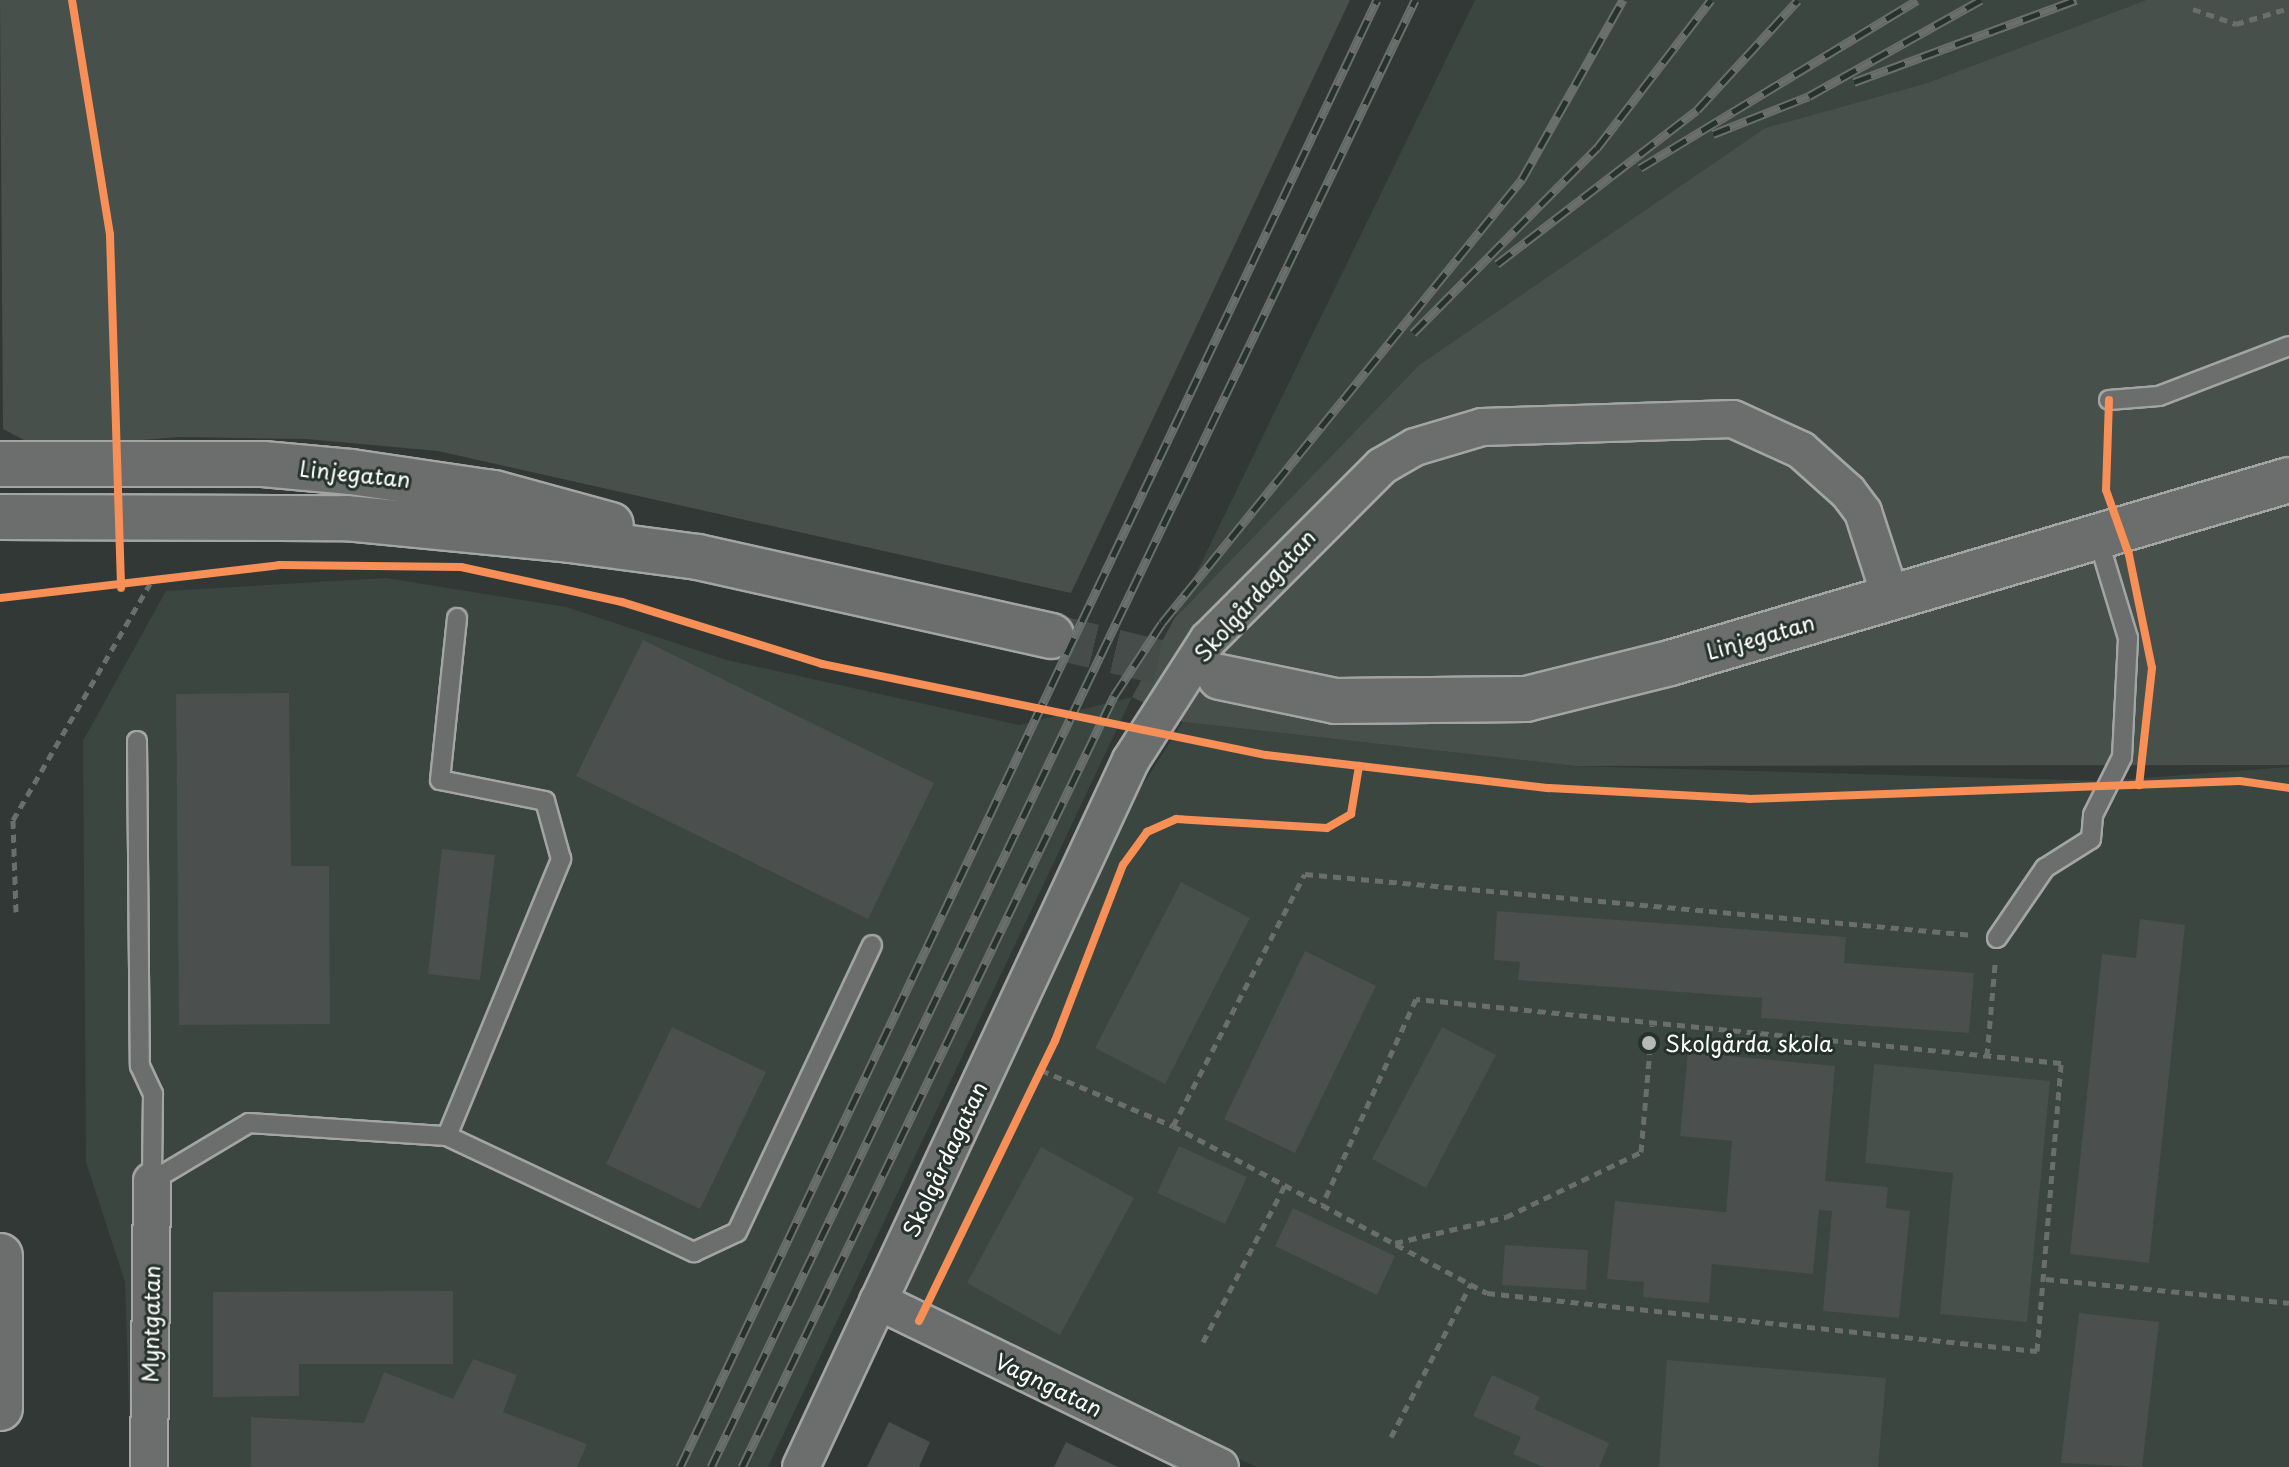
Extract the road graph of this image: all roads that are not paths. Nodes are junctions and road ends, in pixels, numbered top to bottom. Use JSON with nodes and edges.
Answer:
{"nodes":[{"id":1,"x":2289,"y":346,"type":"edge"},
{"id":2,"x":2109,"y":400,"type":"dead end"},
{"id":3,"x":0,"y":464,"type":"edge"},
{"id":4,"x":2289,"y":480,"type":"edge"},
{"id":5,"x":0,"y":517,"type":"edge"},
{"id":6,"x":2097,"y":535,"type":"junction"},
{"id":7,"x":698,"y":557,"type":"junction"},
{"id":8,"x":1891,"y":598,"type":"junction"},
{"id":9,"x":457,"y":618,"type":"dead end"},
{"id":10,"x":1051,"y":636,"type":"tunnel mouth"},
{"id":11,"x":1220,"y":677,"type":"tunnel mouth"},
{"id":12,"x":137,"y":741,"type":"dead end"},
{"id":13,"x":1997,"y":938,"type":"road end"},
{"id":14,"x":872,"y":945,"type":"dead end"},
{"id":15,"x":447,"y":1136,"type":"junction"},
{"id":16,"x":152,"y":1181,"type":"junction"},
{"id":17,"x":0,"y":1256,"type":"edge"},
{"id":18,"x":878,"y":1301,"type":"junction"},
{"id":19,"x":0,"y":1408,"type":"edge"},
{"id":20,"x":149,"y":1467,"type":"edge"},
{"id":21,"x":801,"y":1467,"type":"edge"},
{"id":22,"x":1220,"y":1467,"type":"edge"}],
"edges":[{"from":1,"to":2,"type":"lane"},
{"from":3,"to":7,"type":"street","name":"Linjegatan"},
{"from":4,"to":6,"type":"street","name":"Linjegatan"},
{"from":5,"to":7,"type":"street","name":"Linjegatan"},
{"from":6,"to":8,"type":"street","name":"Linjegatan"},
{"from":6,"to":13,"type":"lane"},
{"from":7,"to":10,"type":"street","name":"Linjegatan"},
{"from":8,"to":11,"type":"street","name":"Linjegatan"},
{"from":8,"to":18,"type":"street","name":"Skolgårdagatan"},
{"from":9,"to":15,"type":"lane"},
{"from":12,"to":16,"type":"lane"},
{"from":14,"to":15,"type":"lane"},
{"from":15,"to":16,"type":"lane"},
{"from":16,"to":20,"type":"street","name":"Myntgatan"},
{"from":17,"to":19,"type":"street"},
{"from":18,"to":21,"type":"street","name":"Skolgårdagatan"},
{"from":18,"to":22,"type":"street","name":"Vagngatan"}]}
